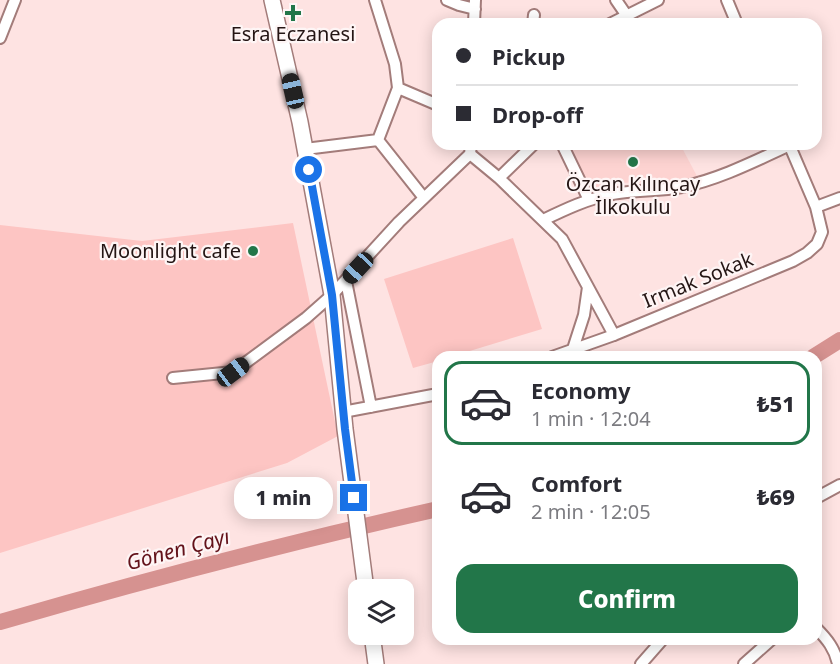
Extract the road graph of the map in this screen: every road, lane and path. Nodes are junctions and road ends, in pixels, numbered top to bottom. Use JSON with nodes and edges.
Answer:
{"nodes":[{"id":1,"x":15,"y":0,"type":"edge"},
{"id":2,"x":272,"y":0,"type":"edge"},
{"id":3,"x":375,"y":0,"type":"edge"},
{"id":4,"x":447,"y":0,"type":"edge"},
{"id":5,"x":616,"y":0,"type":"edge"},
{"id":6,"x":658,"y":0,"type":"edge"},
{"id":7,"x":727,"y":0,"type":"edge"},
{"id":8,"x":475,"y":4,"type":"edge"},
{"id":9,"x":627,"y":16,"type":"junction"},
{"id":10,"x":623,"y":18,"type":"edge"},
{"id":11,"x":734,"y":18,"type":"edge"},
{"id":12,"x":0,"y":38,"type":"edge"},
{"id":13,"x":398,"y":88,"type":"junction"},
{"id":14,"x":432,"y":102,"type":"edge"},
{"id":15,"x":378,"y":140,"type":"junction"},
{"id":16,"x":305,"y":149,"type":"junction"},
{"id":17,"x":469,"y":150,"type":"edge"},
{"id":18,"x":471,"y":150,"type":"edge"},
{"id":19,"x":528,"y":150,"type":"edge"},
{"id":20,"x":565,"y":150,"type":"edge"},
{"id":21,"x":778,"y":150,"type":"edge"},
{"id":22,"x":791,"y":150,"type":"edge"},
{"id":23,"x":499,"y":178,"type":"junction"},
{"id":24,"x":424,"y":198,"type":"junction"},
{"id":25,"x":840,"y":198,"type":"edge"},
{"id":26,"x":589,"y":200,"type":"junction"},
{"id":27,"x":816,"y":207,"type":"junction"},
{"id":28,"x":543,"y":220,"type":"junction"},
{"id":29,"x":346,"y":281,"type":"junction"},
{"id":30,"x":588,"y":287,"type":"junction"},
{"id":31,"x":332,"y":295,"type":"junction"},
{"id":32,"x":614,"y":334,"type":"junction"},
{"id":33,"x":573,"y":350,"type":"junction"},
{"id":34,"x":570,"y":351,"type":"edge"},
{"id":35,"x":172,"y":378,"type":"dead end"},
{"id":36,"x":432,"y":394,"type":"edge"},
{"id":37,"x":371,"y":407,"type":"junction"},
{"id":38,"x":343,"y":412,"type":"junction"},
{"id":39,"x":840,"y":485,"type":"edge"},
{"id":40,"x":822,"y":495,"type":"edge"},
{"id":41,"x":365,"y":579,"type":"edge"},
{"id":42,"x":822,"y":634,"type":"edge"},
{"id":43,"x":658,"y":645,"type":"edge"},
{"id":44,"x":765,"y":645,"type":"edge"},
{"id":45,"x":641,"y":664,"type":"edge"},
{"id":46,"x":744,"y":664,"type":"edge"},
{"id":47,"x":838,"y":664,"type":"edge"}],
"edges":[{"from":1,"to":12,"type":"street"},
{"from":2,"to":16,"type":"main road"},
{"from":3,"to":13,"type":"street"},
{"from":4,"to":8,"type":"street"},
{"from":5,"to":9,"type":"street"},
{"from":6,"to":9,"type":"street"},
{"from":7,"to":11,"type":"street"},
{"from":9,"to":10,"type":"street"},
{"from":13,"to":14,"type":"street"},
{"from":13,"to":15,"type":"street"},
{"from":15,"to":16,"type":"street"},
{"from":15,"to":24,"type":"street"},
{"from":16,"to":31,"type":"main road"},
{"from":17,"to":24,"type":"street"},
{"from":18,"to":23,"type":"street"},
{"from":19,"to":23,"type":"street"},
{"from":20,"to":26,"type":"street"},
{"from":21,"to":26,"type":"street"},
{"from":22,"to":27,"type":"street","name":"Irmak Sokak"},
{"from":23,"to":28,"type":"street"},
{"from":24,"to":29,"type":"street"},
{"from":25,"to":27,"type":"street"},
{"from":26,"to":28,"type":"street"},
{"from":27,"to":32,"type":"street","name":"Irmak Sokak"},
{"from":28,"to":30,"type":"street"},
{"from":29,"to":31,"type":"street"},
{"from":29,"to":37,"type":"street"},
{"from":30,"to":32,"type":"street"},
{"from":30,"to":33,"type":"street"},
{"from":31,"to":35,"type":"street"},
{"from":31,"to":38,"type":"main road"},
{"from":32,"to":33,"type":"street","name":"Irmak Sokak"},
{"from":33,"to":34,"type":"street","name":"Irmak Sokak"},
{"from":36,"to":37,"type":"street"},
{"from":37,"to":38,"type":"street"},
{"from":38,"to":41,"type":"main road"},
{"from":39,"to":40,"type":"street"},
{"from":42,"to":47,"type":"street"},
{"from":43,"to":45,"type":"street"},
{"from":44,"to":46,"type":"street"}]}
